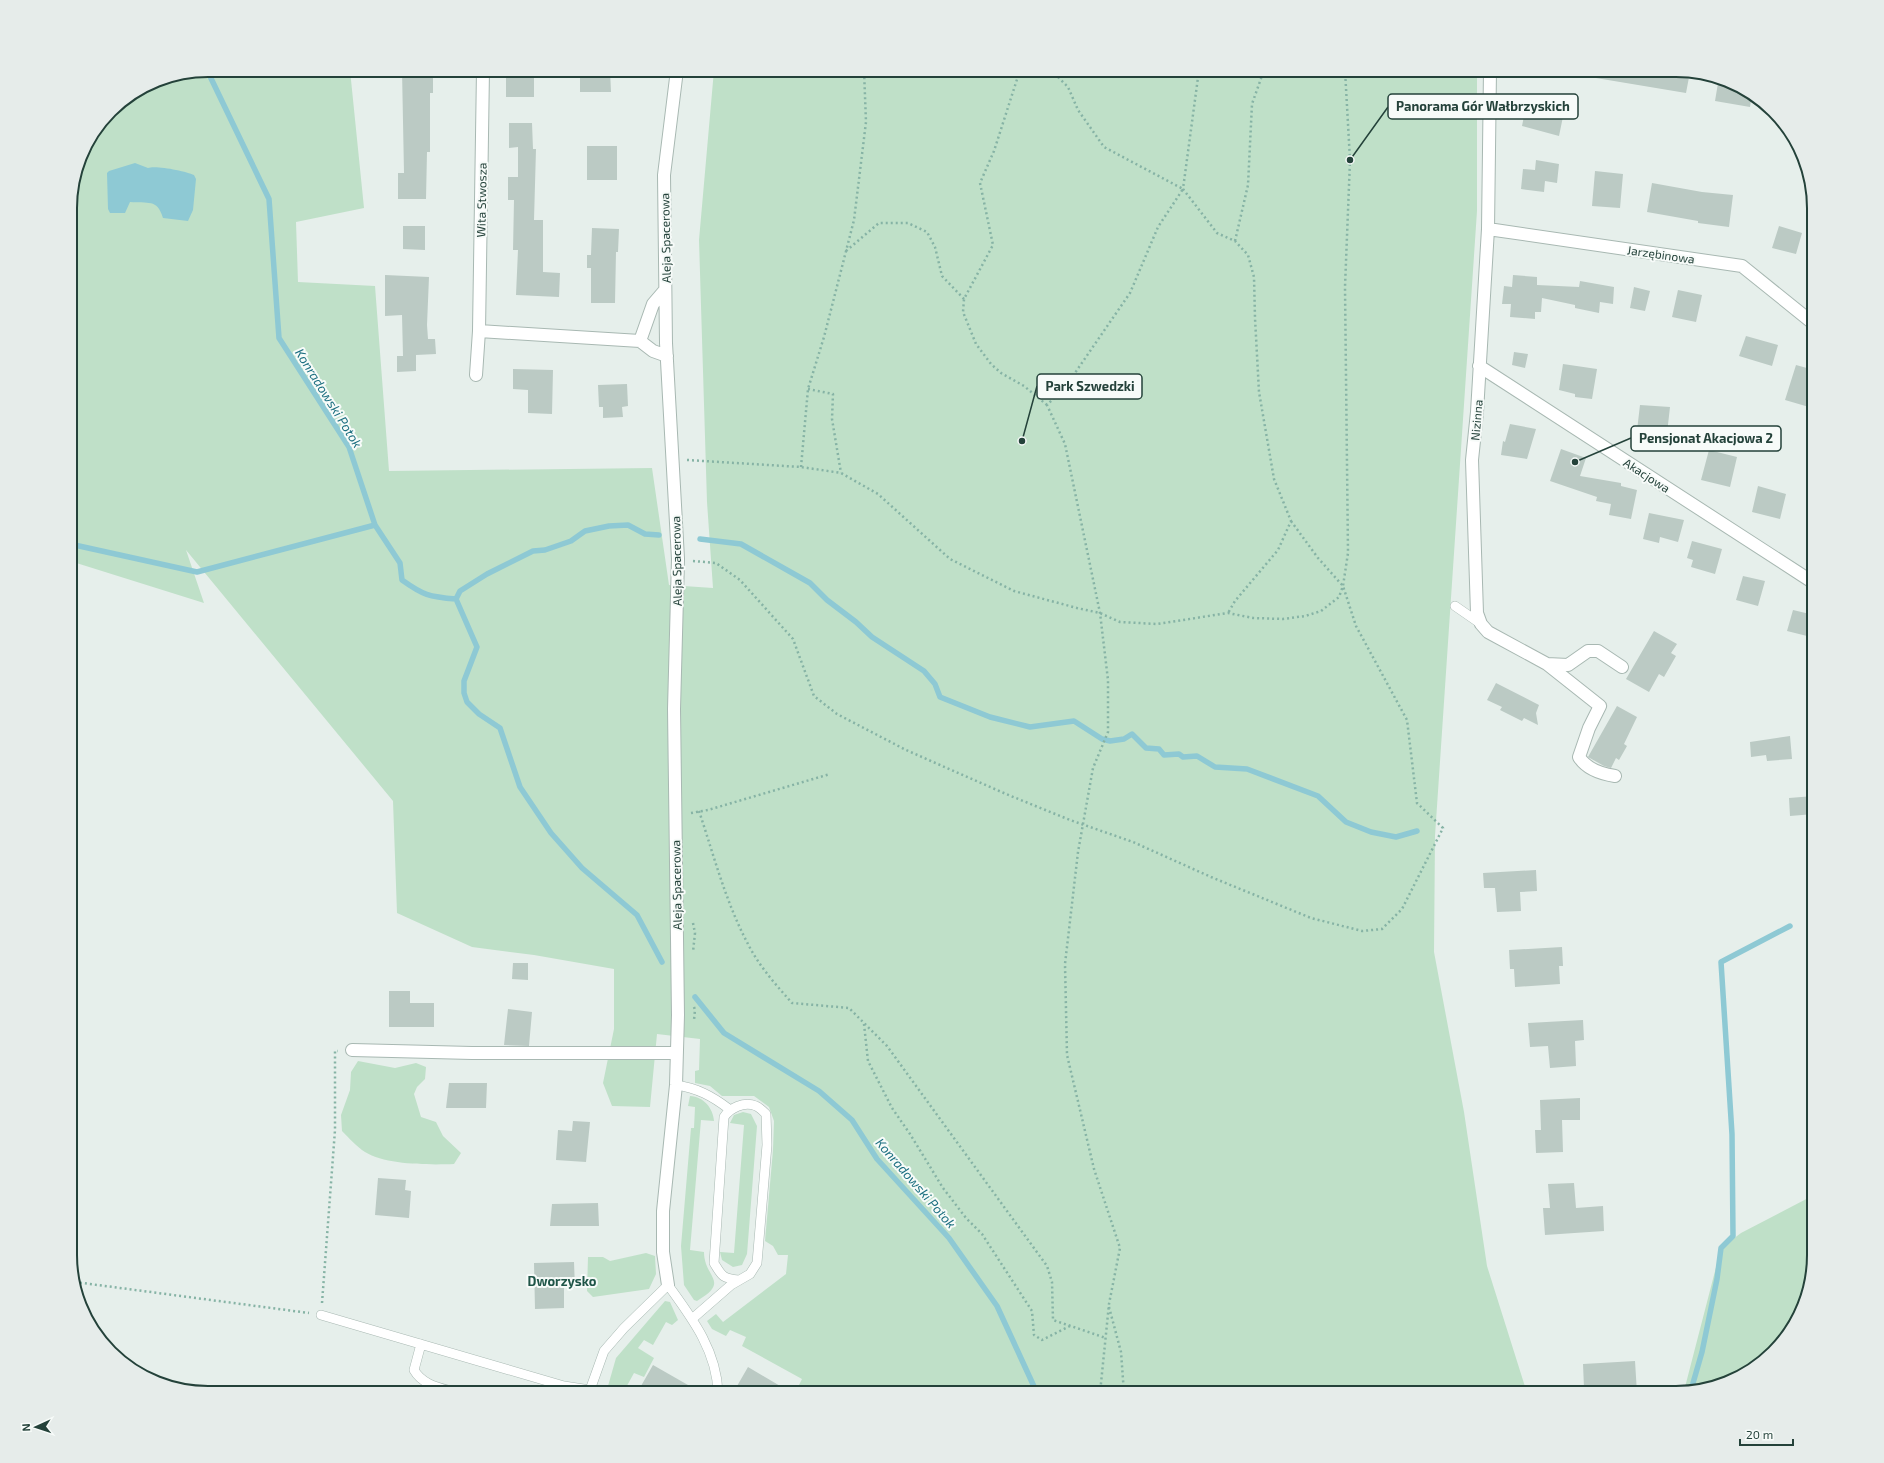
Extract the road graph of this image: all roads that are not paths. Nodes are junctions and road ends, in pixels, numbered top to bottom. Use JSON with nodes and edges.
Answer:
{"nodes":[{"id":1,"x":483,"y":77,"type":"edge"},
{"id":2,"x":676,"y":77,"type":"edge"},
{"id":3,"x":1490,"y":77,"type":"edge"},
{"id":4,"x":1488,"y":228,"type":"junction"},
{"id":5,"x":666,"y":290,"type":"junction"},
{"id":6,"x":1807,"y":318,"type":"edge"},
{"id":7,"x":479,"y":331,"type":"junction"},
{"id":8,"x":640,"y":341,"type":"junction"},
{"id":9,"x":667,"y":356,"type":"junction"},
{"id":10,"x":1480,"y":366,"type":"junction"},
{"id":11,"x":476,"y":375,"type":"dead end"},
{"id":12,"x":1807,"y":578,"type":"edge"},
{"id":13,"x":1456,"y":606,"type":"dead end"},
{"id":14,"x":1481,"y":624,"type":"junction"},
{"id":15,"x":1547,"y":664,"type":"junction"},
{"id":16,"x":1622,"y":667,"type":"dead end"},
{"id":17,"x":1615,"y":776,"type":"dead end"},
{"id":18,"x":352,"y":1050,"type":"road end"},
{"id":19,"x":677,"y":1053,"type":"junction"},
{"id":20,"x":676,"y":1085,"type":"junction"},
{"id":21,"x":729,"y":1109,"type":"junction"},
{"id":22,"x":738,"y":1280,"type":"junction"},
{"id":23,"x":668,"y":1285,"type":"junction"},
{"id":24,"x":321,"y":1315,"type":"road end"},
{"id":25,"x":692,"y":1319,"type":"junction"},
{"id":26,"x":421,"y":1344,"type":"junction"},
{"id":27,"x":558,"y":1384,"type":"joint"},
{"id":28,"x":436,"y":1386,"type":"edge"},
{"id":29,"x":566,"y":1386,"type":"edge"},
{"id":30,"x":592,"y":1386,"type":"edge"},
{"id":31,"x":718,"y":1386,"type":"edge"}],
"edges":[{"from":1,"to":7,"type":"street","name":"Wita Stwosza"},
{"from":2,"to":5,"type":"street","name":"Aleja Spacerowa"},
{"from":3,"to":4,"type":"street","name":"Nizinna"},
{"from":4,"to":6,"type":"street","name":"Jarzębinowa"},
{"from":4,"to":10,"type":"street","name":"Nizinna"},
{"from":5,"to":8,"type":"street"},
{"from":5,"to":9,"type":"street","name":"Aleja Spacerowa"},
{"from":7,"to":8,"type":"street"},
{"from":7,"to":11,"type":"street","name":"Wita Stwosza"},
{"from":8,"to":9,"type":"street"},
{"from":9,"to":19,"type":"street","name":"Aleja Spacerowa"},
{"from":10,"to":12,"type":"street","name":"Akacjowa"},
{"from":10,"to":14,"type":"street","name":"Nizinna"},
{"from":13,"to":14,"type":"lane"},
{"from":14,"to":15,"type":"street"},
{"from":15,"to":16,"type":"street"},
{"from":15,"to":17,"type":"street"},
{"from":18,"to":19,"type":"street"},
{"from":19,"to":20,"type":"street","name":"Aleja Spacerowa"},
{"from":20,"to":21,"type":"lane"},
{"from":20,"to":23,"type":"street","name":"Aleja Spacerowa"},
{"from":21,"to":22,"type":"lane"},
{"from":21,"to":22,"type":"lane"},
{"from":22,"to":25,"type":"lane"},
{"from":23,"to":25,"type":"lane"},
{"from":23,"to":30,"type":"lane"},
{"from":24,"to":26,"type":"lane"},
{"from":25,"to":31,"type":"lane"},
{"from":26,"to":27,"type":"lane"},
{"from":26,"to":28,"type":"lane"},
{"from":27,"to":29,"type":"lane"}]}
